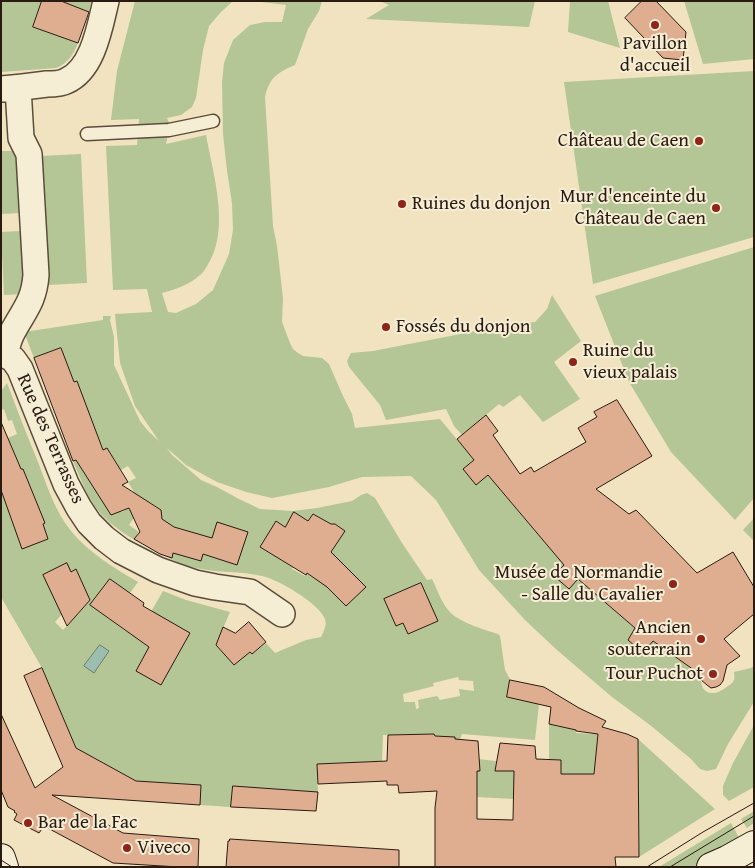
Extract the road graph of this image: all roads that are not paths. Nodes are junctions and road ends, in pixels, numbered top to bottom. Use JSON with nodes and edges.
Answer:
{"nodes":[{"id":1,"x":106,"y":1,"type":"edge"},
{"id":2,"x":10,"y":88,"type":"edge"},
{"id":3,"x":213,"y":121,"type":"dead end"},
{"id":4,"x":87,"y":134,"type":"dead end"},
{"id":5,"x":3,"y":353,"type":"edge"},
{"id":6,"x":282,"y":614,"type":"dead end"},
{"id":7,"x":754,"y":845,"type":"edge"},
{"id":8,"x":1,"y":858,"type":"edge"},
{"id":9,"x":4,"y":867,"type":"edge"},
{"id":10,"x":712,"y":867,"type":"edge"}],
"edges":[{"from":1,"to":2,"type":"street"},
{"from":2,"to":5,"type":"street"},
{"from":3,"to":4,"type":"lane"},
{"from":5,"to":6,"type":"street","name":"Rue des Terrasses"},
{"from":7,"to":10,"type":"main road"},
{"from":8,"to":9,"type":"main road"}]}
